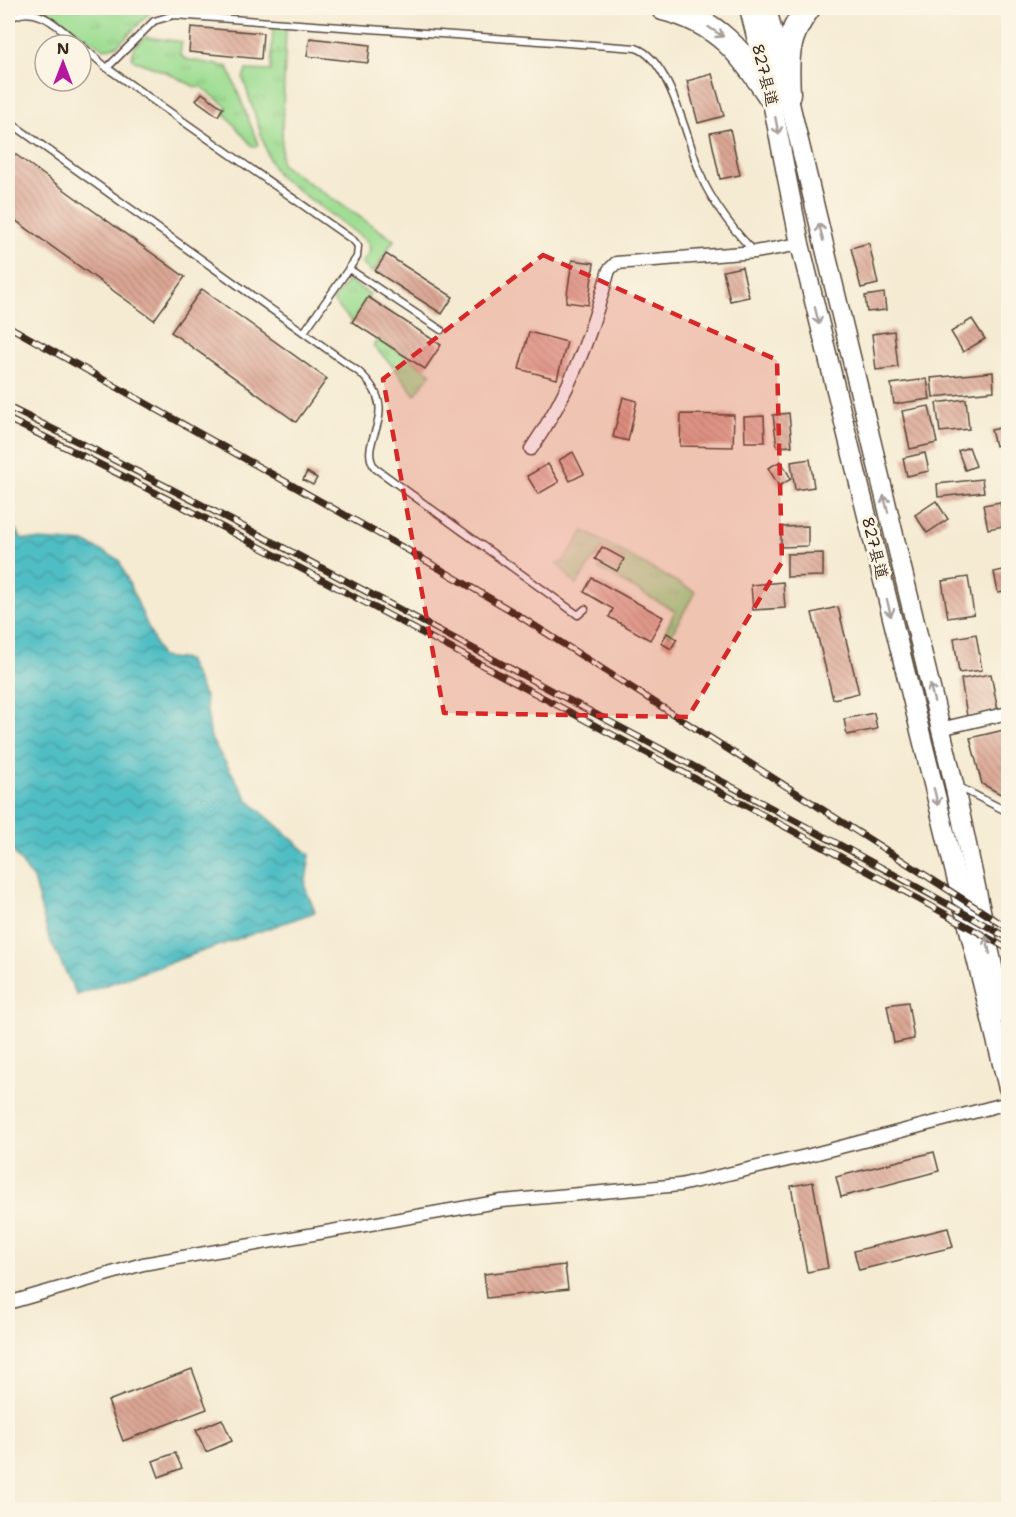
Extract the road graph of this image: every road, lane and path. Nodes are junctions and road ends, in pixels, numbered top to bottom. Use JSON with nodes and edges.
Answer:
{"nodes":[{"id":1,"x":663,"y":8,"type":"edge"},
{"id":2,"x":749,"y":8,"type":"edge"},
{"id":3,"x":767,"y":8,"type":"edge"},
{"id":4,"x":808,"y":8,"type":"edge"},
{"id":5,"x":8,"y":20,"type":"edge"},
{"id":6,"x":67,"y":33,"type":"edge"},
{"id":7,"x":93,"y":56,"type":"edge"},
{"id":8,"x":107,"y":68,"type":"junction"},
{"id":9,"x":780,"y":95,"type":"junction"},
{"id":10,"x":8,"y":121,"type":"edge"},
{"id":11,"x":800,"y":244,"type":"junction"},
{"id":12,"x":755,"y":252,"type":"junction"},
{"id":13,"x":349,"y":269,"type":"junction"},
{"id":14,"x":441,"y":330,"type":"dead end"},
{"id":15,"x":303,"y":332,"type":"junction"},
{"id":16,"x":531,"y":449,"type":"dead end"},
{"id":17,"x":585,"y":609,"type":"dead end"},
{"id":18,"x":1008,"y":712,"type":"edge"},
{"id":19,"x":940,"y":729,"type":"junction"},
{"id":20,"x":954,"y":784,"type":"junction"},
{"id":21,"x":1008,"y":812,"type":"edge"},
{"id":22,"x":1008,"y":1087,"type":"edge"},
{"id":23,"x":1008,"y":1103,"type":"edge"},
{"id":24,"x":8,"y":1303,"type":"edge"}],
"edges":[{"from":1,"to":9,"type":"highway","one_way":true},
{"from":2,"to":9,"type":"main road","name":"827县道"},
{"from":3,"to":9,"type":"main road","name":"827县道"},
{"from":4,"to":9,"type":"highway"},
{"from":5,"to":6,"type":"lane"},
{"from":7,"to":8,"type":"lane"},
{"from":8,"to":12,"type":"lane"},
{"from":8,"to":13,"type":"lane"},
{"from":9,"to":11,"type":"main road","name":"827县道","one_way":true},
{"from":19,"to":9,"type":"main road","name":"827县道","one_way":true},
{"from":10,"to":15,"type":"lane"},
{"from":11,"to":12,"type":"street"},
{"from":11,"to":22,"type":"main road","name":"827县道","one_way":true},
{"from":12,"to":16,"type":"street"},
{"from":13,"to":14,"type":"lane"},
{"from":13,"to":15,"type":"lane"},
{"from":15,"to":17,"type":"lane"},
{"from":18,"to":19,"type":"street"},
{"from":19,"to":20,"type":"main road","name":"827县道"},
{"from":20,"to":21,"type":"lane"},
{"from":22,"to":20,"type":"main road","name":"827县道","one_way":true},
{"from":23,"to":24,"type":"street"}]}
